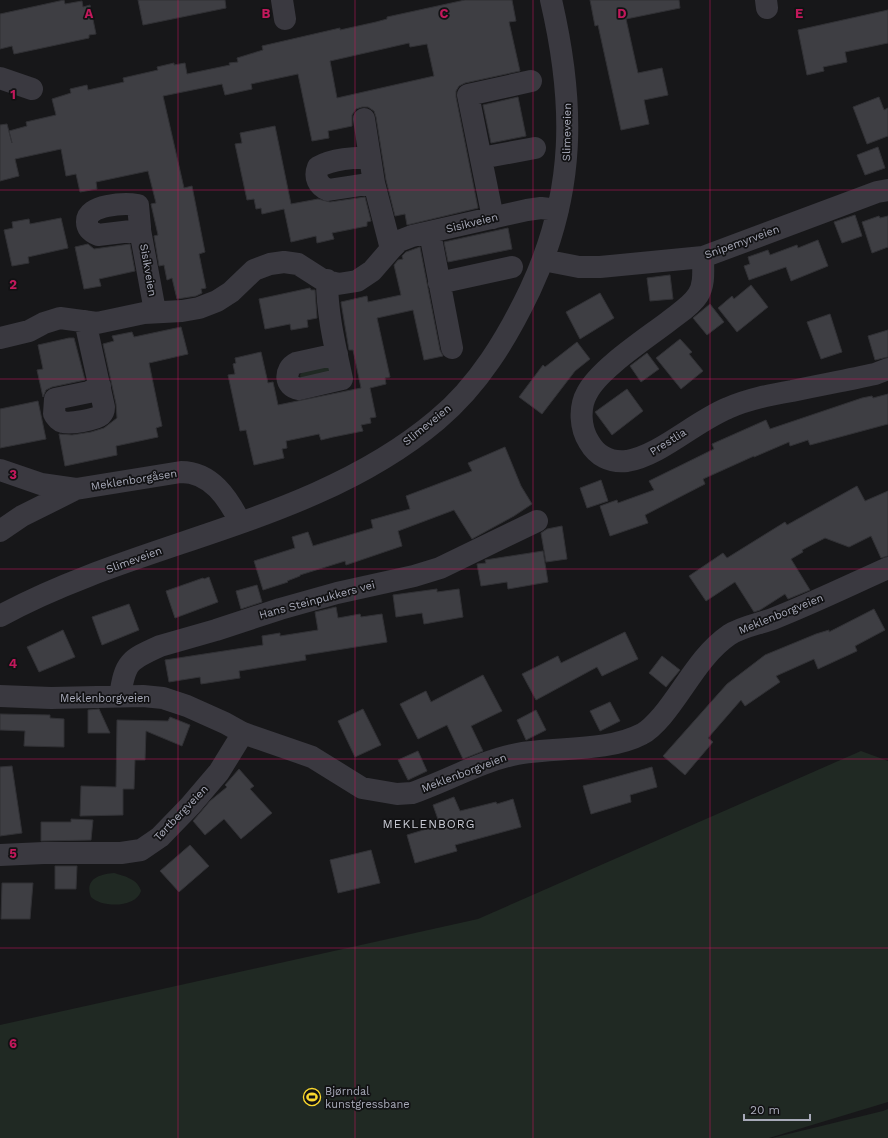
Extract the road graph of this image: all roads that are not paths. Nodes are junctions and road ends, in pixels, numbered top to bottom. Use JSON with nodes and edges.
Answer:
{"nodes":[{"id":1,"x":551,"y":0,"type":"edge"},
{"id":2,"x":0,"y":78,"type":"edge"},
{"id":3,"x":531,"y":81,"type":"dead end"},
{"id":4,"x":32,"y":89,"type":"dead end"},
{"id":5,"x":364,"y":119,"type":"dead end"},
{"id":6,"x":535,"y":148,"type":"dead end"},
{"id":7,"x":370,"y":158,"type":"junction"},
{"id":8,"x":481,"y":158,"type":"junction"},
{"id":9,"x":374,"y":183,"type":"junction"},
{"id":10,"x":888,"y":190,"type":"edge"},
{"id":11,"x":558,"y":210,"type":"junction"},
{"id":12,"x":493,"y":218,"type":"junction"},
{"id":13,"x":140,"y":230,"type":"dead end"},
{"id":14,"x":430,"y":233,"type":"junction"},
{"id":15,"x":391,"y":249,"type":"junction"},
{"id":16,"x":703,"y":257,"type":"junction"},
{"id":17,"x":543,"y":260,"type":"junction"},
{"id":18,"x":512,"y":267,"type":"dead end"},
{"id":19,"x":326,"y":280,"type":"junction"},
{"id":20,"x":439,"y":283,"type":"junction"},
{"id":21,"x":155,"y":311,"type":"junction"},
{"id":22,"x":85,"y":321,"type":"junction"},
{"id":23,"x":0,"y":338,"type":"edge"},
{"id":24,"x":452,"y":348,"type":"dead end"},
{"id":25,"x":337,"y":354,"type":"dead end"},
{"id":26,"x":888,"y":370,"type":"edge"},
{"id":27,"x":100,"y":386,"type":"dead end"},
{"id":28,"x":0,"y":470,"type":"edge"},
{"id":29,"x":76,"y":490,"type":"junction"},
{"id":30,"x":22,"y":516,"type":"junction"},
{"id":31,"x":0,"y":521,"type":"edge"},
{"id":32,"x":240,"y":522,"type":"junction"},
{"id":33,"x":537,"y":522,"type":"dead end"},
{"id":34,"x":0,"y":531,"type":"edge"},
{"id":35,"x":888,"y":568,"type":"edge"},
{"id":36,"x":0,"y":616,"type":"edge"},
{"id":37,"x":0,"y":696,"type":"edge"},
{"id":38,"x":120,"y":696,"type":"junction"},
{"id":39,"x":243,"y":733,"type":"junction"},
{"id":40,"x":0,"y":855,"type":"edge"}],
"edges":[{"from":1,"to":11,"type":"street","name":"Slimeveien"},
{"from":2,"to":4,"type":"street"},
{"from":3,"to":8,"type":"street"},
{"from":5,"to":7,"type":"street"},
{"from":6,"to":8,"type":"street"},
{"from":7,"to":9,"type":"street"},
{"from":7,"to":9,"type":"street"},
{"from":8,"to":12,"type":"street"},
{"from":9,"to":15,"type":"street"},
{"from":10,"to":16,"type":"street","name":"Snipemyrveien"},
{"from":11,"to":12,"type":"street","name":"Sisikveien"},
{"from":11,"to":17,"type":"street","name":"Slimeveien"},
{"from":12,"to":14,"type":"street","name":"Sisikveien"},
{"from":13,"to":21,"type":"street","name":"Sisikveien"},
{"from":14,"to":15,"type":"street","name":"Sisikveien"},
{"from":14,"to":20,"type":"street"},
{"from":15,"to":19,"type":"street","name":"Sisikveien"},
{"from":16,"to":17,"type":"street","name":"Snipemyrveien"},
{"from":16,"to":26,"type":"street","name":"Prestlia"},
{"from":17,"to":32,"type":"street","name":"Slimeveien"},
{"from":18,"to":20,"type":"street"},
{"from":19,"to":21,"type":"street","name":"Sisikveien"},
{"from":19,"to":25,"type":"street"},
{"from":20,"to":24,"type":"street"},
{"from":21,"to":22,"type":"street","name":"Sisikveien"},
{"from":22,"to":23,"type":"street","name":"Sisikveien"},
{"from":22,"to":27,"type":"street"},
{"from":28,"to":29,"type":"street","name":"Meklenborgåsen"},
{"from":29,"to":30,"type":"street","name":"Meklenborgåsen"},
{"from":29,"to":32,"type":"street","name":"Meklenborgåsen"},
{"from":30,"to":31,"type":"street","name":"Meklenborgåsen"},
{"from":30,"to":34,"type":"street","name":"Meklenborgåsen"},
{"from":32,"to":36,"type":"street","name":"Slimeveien"},
{"from":33,"to":38,"type":"street","name":"Hans Steinpukkers vei"},
{"from":35,"to":39,"type":"street","name":"Meklenborgveien"},
{"from":37,"to":38,"type":"street","name":"Meklenborgveien"},
{"from":38,"to":39,"type":"street","name":"Meklenborgveien"},
{"from":39,"to":40,"type":"street","name":"Tørtbergveien"}]}
